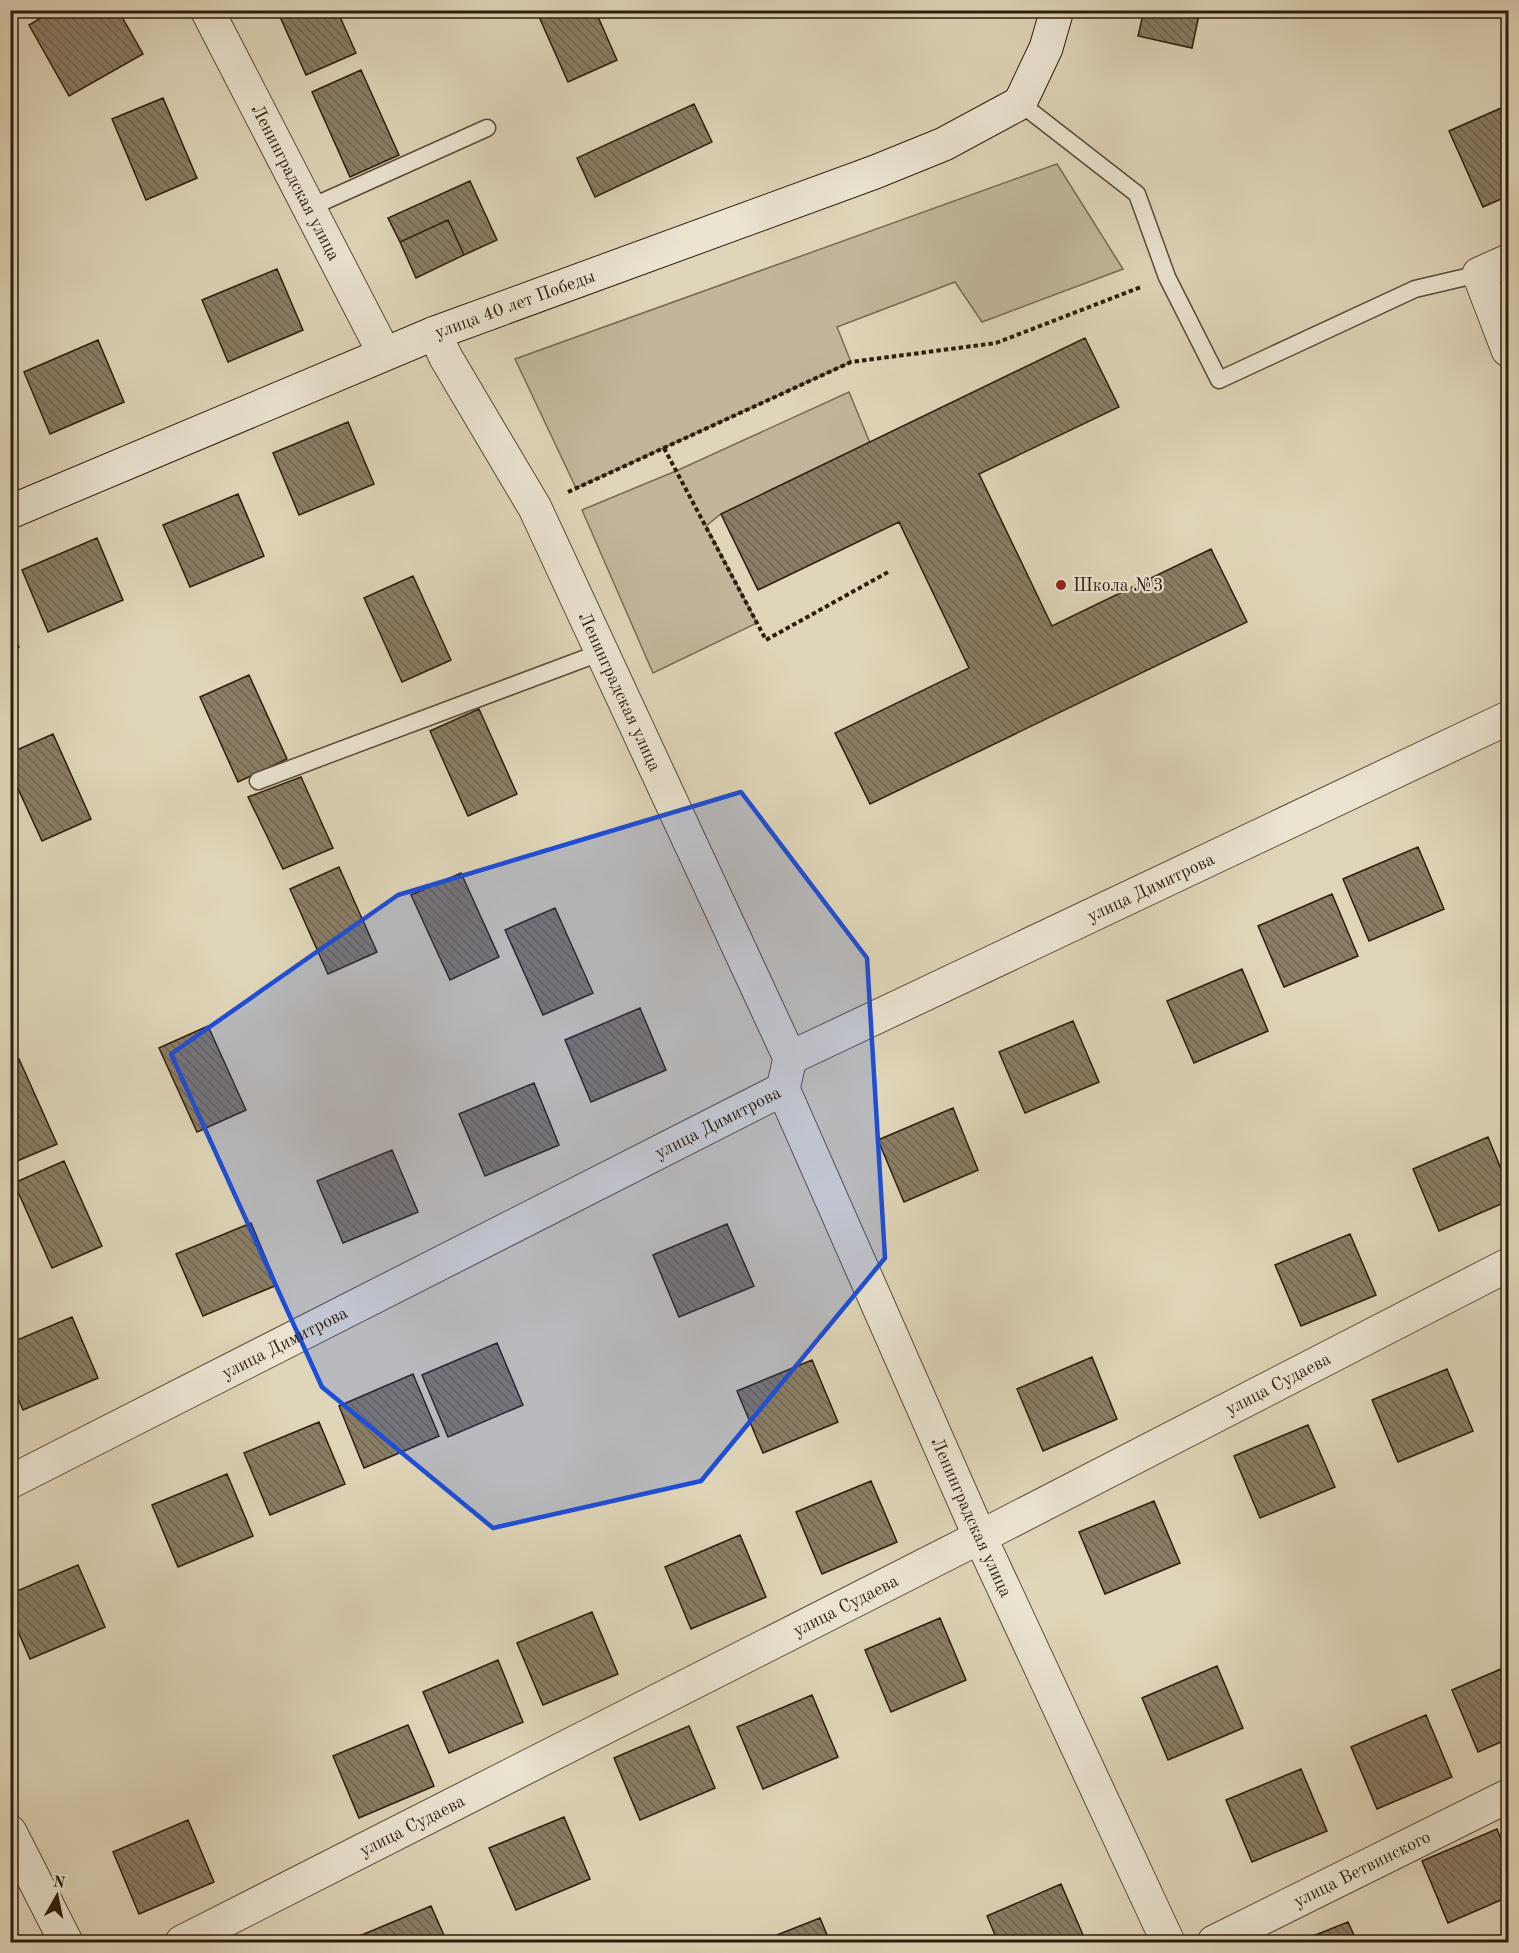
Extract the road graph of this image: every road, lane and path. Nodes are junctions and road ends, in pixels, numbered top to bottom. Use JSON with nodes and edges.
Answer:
{"nodes":[{"id":1,"x":207,"y":10,"type":"edge"},
{"id":2,"x":1058,"y":10,"type":"edge"},
{"id":3,"x":1020,"y":103,"type":"junction"},
{"id":4,"x":487,"y":128,"type":"dead end"},
{"id":5,"x":309,"y":208,"type":"junction"},
{"id":6,"x":1509,"y":261,"type":"edge"},
{"id":7,"x":1479,"y":274,"type":"junction"},
{"id":8,"x":1167,"y":277,"type":"junction"},
{"id":9,"x":435,"y":333,"type":"junction"},
{"id":10,"x":1509,"y":350,"type":"edge"},
{"id":11,"x":384,"y":353,"type":"junction"},
{"id":12,"x":664,"y":448,"type":"junction"},
{"id":13,"x":535,"y":508,"type":"junction"},
{"id":14,"x":10,"y":512,"type":"edge"},
{"id":15,"x":890,"y":571,"type":"dead end"},
{"id":16,"x":602,"y":652,"type":"junction"},
{"id":17,"x":1509,"y":718,"type":"edge"},
{"id":18,"x":258,"y":781,"type":"dead end"},
{"id":19,"x":790,"y":1058,"type":"junction"},
{"id":20,"x":783,"y":1089,"type":"junction"},
{"id":21,"x":1509,"y":1264,"type":"edge"},
{"id":22,"x":10,"y":1482,"type":"edge"},
{"id":23,"x":980,"y":1537,"type":"junction"},
{"id":24,"x":1509,"y":1796,"type":"edge"},
{"id":25,"x":10,"y":1832,"type":"edge"},
{"id":26,"x":66,"y":1942,"type":"edge"},
{"id":27,"x":182,"y":1942,"type":"edge"},
{"id":28,"x":1168,"y":1942,"type":"edge"},
{"id":29,"x":1214,"y":1942,"type":"edge"}],
"edges":[{"from":1,"to":5,"type":"street","name":"Ленинградская улица"},
{"from":2,"to":3,"type":"street"},
{"from":3,"to":8,"type":"lane"},
{"from":3,"to":9,"type":"street","name":"улица 40 лет Победы"},
{"from":4,"to":5,"type":"lane"},
{"from":5,"to":11,"type":"street","name":"Ленинградская улица"},
{"from":6,"to":7,"type":"street"},
{"from":7,"to":8,"type":"lane"},
{"from":7,"to":10,"type":"street"},
{"from":8,"to":12,"type":"path"},
{"from":9,"to":11,"type":"street","name":"улица 40 лет Победы"},
{"from":9,"to":13,"type":"street","name":"Ленинградская улица"},
{"from":11,"to":14,"type":"street","name":"улица 40 лет Победы"},
{"from":12,"to":13,"type":"path"},
{"from":12,"to":15,"type":"path"},
{"from":13,"to":16,"type":"street","name":"Ленинградская улица"},
{"from":16,"to":18,"type":"lane"},
{"from":16,"to":19,"type":"street","name":"Ленинградская улица"},
{"from":17,"to":19,"type":"street","name":"улица Димитрова"},
{"from":19,"to":20,"type":"street","name":"улица Димитрова"},
{"from":20,"to":22,"type":"street","name":"улица Димитрова"},
{"from":20,"to":23,"type":"street","name":"Ленинградская улица"},
{"from":21,"to":23,"type":"street","name":"улица Судаева"},
{"from":23,"to":27,"type":"street","name":"улица Судаева"},
{"from":23,"to":28,"type":"street","name":"Ленинградская улица"},
{"from":24,"to":29,"type":"street","name":"улица Ветвинского"},
{"from":25,"to":26,"type":"street"}]}
